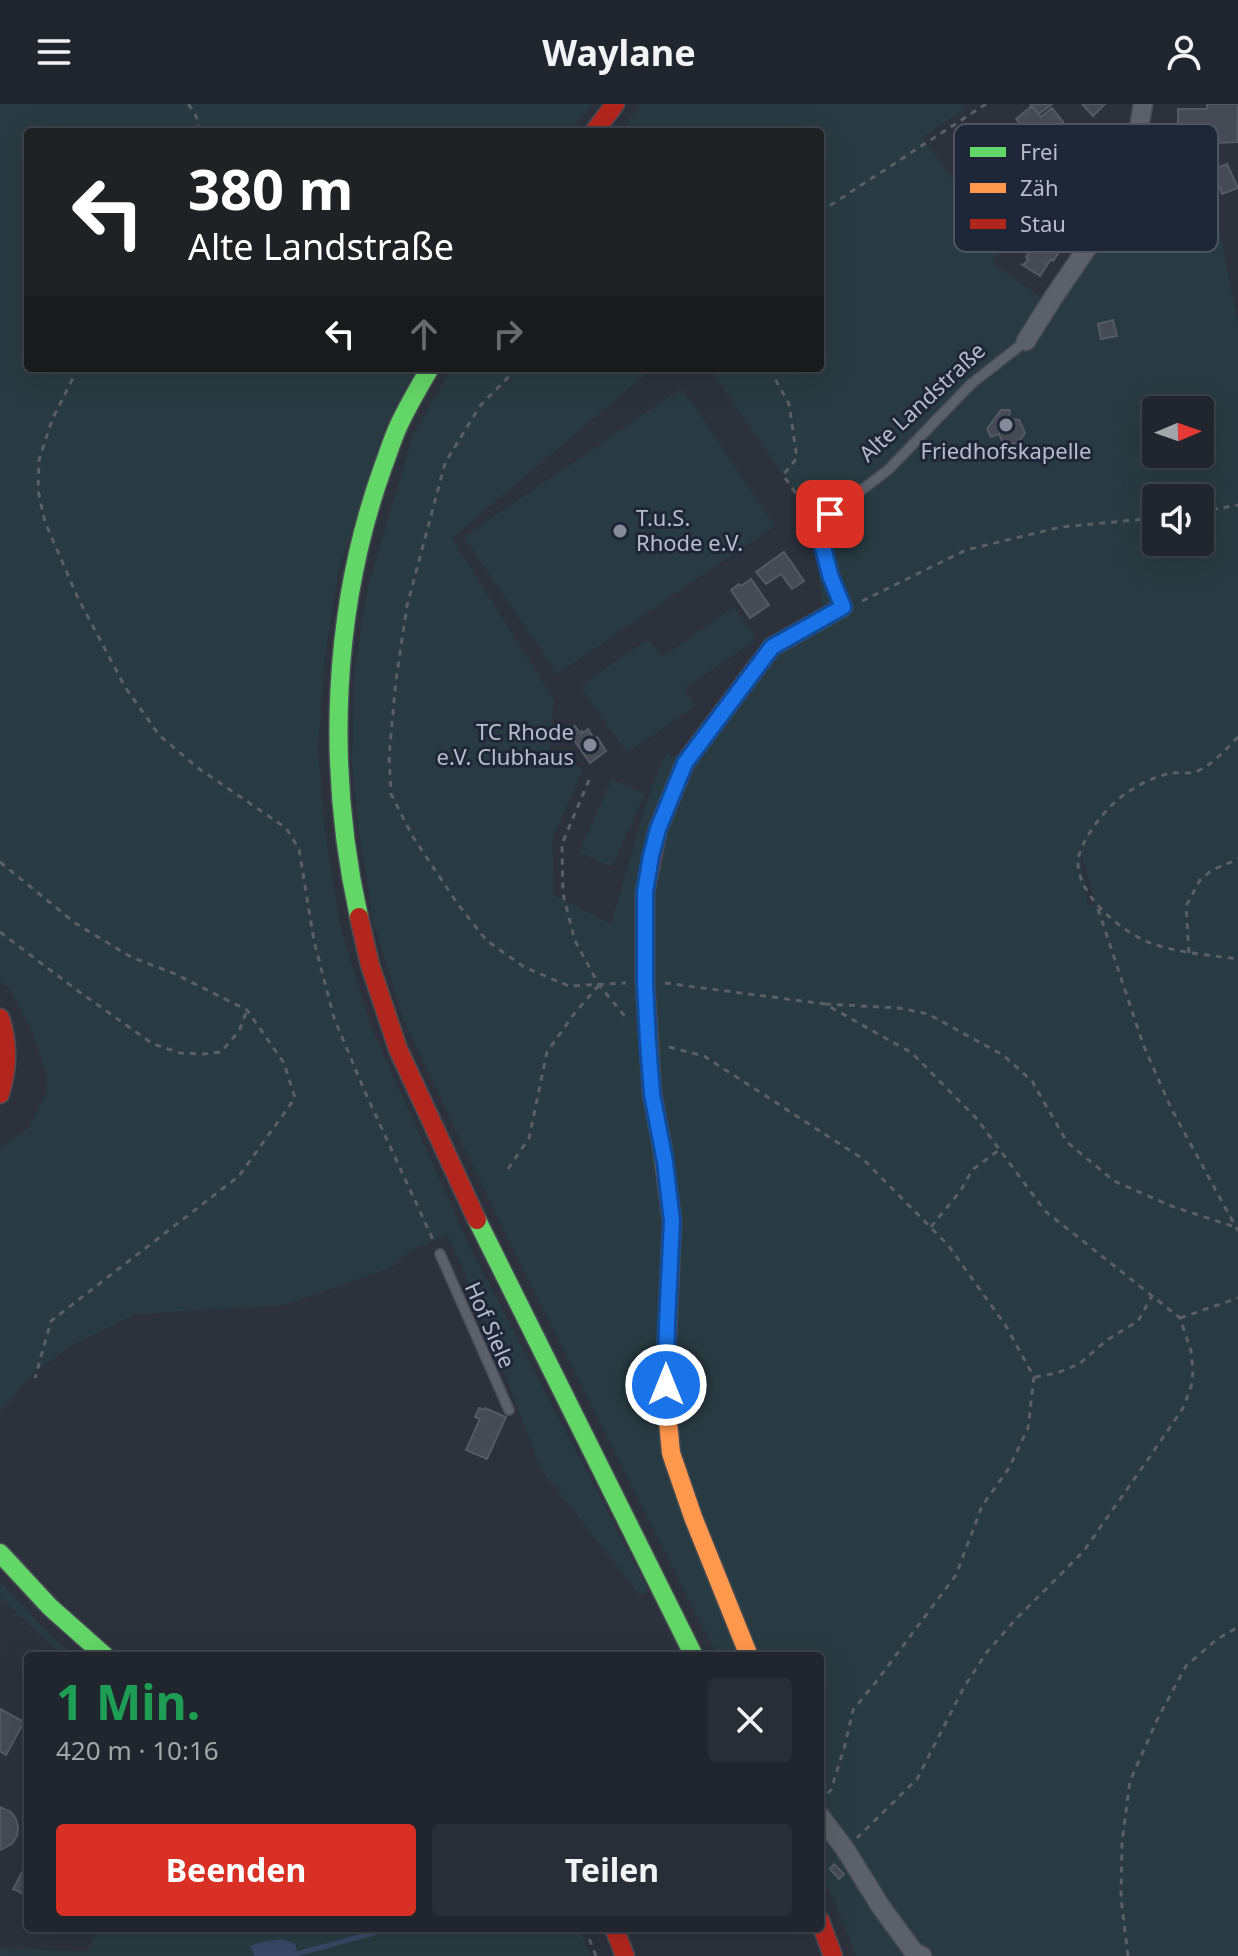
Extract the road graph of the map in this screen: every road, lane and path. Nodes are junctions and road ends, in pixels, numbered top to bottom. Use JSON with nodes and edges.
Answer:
{"nodes":[{"id":1,"x":188,"y":104,"type":"edge"},
{"id":2,"x":615,"y":104,"type":"edge"},
{"id":3,"x":986,"y":104,"type":"edge"},
{"id":4,"x":1143,"y":104,"type":"edge"},
{"id":5,"x":955,"y":124,"type":"edge"},
{"id":6,"x":1140,"y":124,"type":"edge"},
{"id":7,"x":954,"y":125,"type":"edge"},
{"id":8,"x":198,"y":128,"type":"edge"},
{"id":9,"x":597,"y":128,"type":"edge"},
{"id":10,"x":824,"y":209,"type":"edge"},
{"id":11,"x":1084,"y":252,"type":"edge"},
{"id":12,"x":1026,"y":341,"type":"joint"},
{"id":13,"x":76,"y":372,"type":"edge"},
{"id":14,"x":428,"y":372,"type":"edge"},
{"id":15,"x":513,"y":372,"type":"edge"},
{"id":16,"x":776,"y":372,"type":"edge"},
{"id":17,"x":1238,"y":505,"type":"edge"},
{"id":18,"x":1214,"y":509,"type":"edge"},
{"id":19,"x":1142,"y":519,"type":"edge"},
{"id":20,"x":823,"y":532,"type":"junction"},
{"id":21,"x":843,"y":607,"type":"junction"},
{"id":22,"x":1238,"y":737,"type":"edge"},
{"id":23,"x":589,"y":780,"type":"dead end"},
{"id":24,"x":1238,"y":859,"type":"edge"},
{"id":25,"x":0,"y":862,"type":"edge"},
{"id":26,"x":1097,"y":905,"type":"junction"},
{"id":27,"x":0,"y":932,"type":"edge"},
{"id":28,"x":1189,"y":953,"type":"junction"},
{"id":29,"x":1238,"y":959,"type":"edge"},
{"id":30,"x":645,"y":982,"type":"junction"},
{"id":31,"x":599,"y":985,"type":"junction"},
{"id":32,"x":825,"y":1004,"type":"junction"},
{"id":33,"x":247,"y":1010,"type":"junction"},
{"id":34,"x":0,"y":1018,"type":"edge"},
{"id":35,"x":628,"y":1019,"type":"dead end"},
{"id":36,"x":648,"y":1042,"type":"junction"},
{"id":37,"x":0,"y":1094,"type":"edge"},
{"id":38,"x":1000,"y":1149,"type":"junction"},
{"id":39,"x":508,"y":1169,"type":"dead end"},
{"id":40,"x":931,"y":1227,"type":"junction"},
{"id":41,"x":1236,"y":1229,"type":"edge"},
{"id":42,"x":440,"y":1254,"type":"joint"},
{"id":43,"x":1152,"y":1296,"type":"junction"},
{"id":44,"x":1238,"y":1298,"type":"edge"},
{"id":45,"x":1180,"y":1318,"type":"junction"},
{"id":46,"x":1034,"y":1377,"type":"junction"},
{"id":47,"x":35,"y":1378,"type":"dead end"},
{"id":48,"x":509,"y":1410,"type":"dead end"},
{"id":49,"x":0,"y":1553,"type":"edge"},
{"id":50,"x":1238,"y":1627,"type":"edge"},
{"id":51,"x":100,"y":1652,"type":"edge"},
{"id":52,"x":692,"y":1652,"type":"edge"},
{"id":53,"x":747,"y":1652,"type":"edge"},
{"id":54,"x":824,"y":1796,"type":"edge"},
{"id":55,"x":824,"y":1821,"type":"edge"},
{"id":56,"x":845,"y":1849,"type":"junction"},
{"id":57,"x":587,"y":1932,"type":"edge"},
{"id":58,"x":616,"y":1932,"type":"edge"},
{"id":59,"x":824,"y":1932,"type":"edge"},
{"id":60,"x":596,"y":1956,"type":"edge"},
{"id":61,"x":625,"y":1956,"type":"edge"},
{"id":62,"x":833,"y":1956,"type":"edge"},
{"id":63,"x":922,"y":1956,"type":"edge"},
{"id":64,"x":1128,"y":1956,"type":"edge"}],
"edges":[{"from":1,"to":8,"type":"path"},
{"from":2,"to":9,"type":"main road"},
{"from":3,"to":5,"type":"path"},
{"from":4,"to":6,"type":"street","name":"Alte Landstraße"},
{"from":7,"to":10,"type":"path"},
{"from":11,"to":12,"type":"street","name":"Alte Landstraße"},
{"from":12,"to":20,"type":"lane","name":"Alte Landstraße"},
{"from":13,"to":42,"type":"path"},
{"from":14,"to":52,"type":"main road"},
{"from":15,"to":31,"type":"path"},
{"from":16,"to":20,"type":"path"},
{"from":17,"to":18,"type":"path"},
{"from":19,"to":21,"type":"path"},
{"from":20,"to":21,"type":"lane"},
{"from":21,"to":30,"type":"main road"},
{"from":22,"to":26,"type":"path"},
{"from":23,"to":31,"type":"path"},
{"from":24,"to":28,"type":"path"},
{"from":25,"to":33,"type":"path"},
{"from":26,"to":28,"type":"path"},
{"from":26,"to":41,"type":"path"},
{"from":27,"to":33,"type":"path"},
{"from":28,"to":29,"type":"path"},
{"from":30,"to":31,"type":"path"},
{"from":30,"to":32,"type":"path"},
{"from":30,"to":36,"type":"main road"},
{"from":31,"to":35,"type":"path"},
{"from":31,"to":39,"type":"path"},
{"from":32,"to":38,"type":"path"},
{"from":32,"to":41,"type":"path"},
{"from":33,"to":47,"type":"path"},
{"from":34,"to":37,"type":"main road"},
{"from":36,"to":40,"type":"path"},
{"from":36,"to":53,"type":"main road"},
{"from":38,"to":40,"type":"path"},
{"from":38,"to":43,"type":"path"},
{"from":40,"to":46,"type":"path"},
{"from":42,"to":48,"type":"lane","name":"Hof Siele"},
{"from":43,"to":45,"type":"path"},
{"from":43,"to":46,"type":"path"},
{"from":44,"to":45,"type":"path"},
{"from":45,"to":56,"type":"path"},
{"from":46,"to":54,"type":"path"},
{"from":49,"to":51,"type":"main road"},
{"from":50,"to":64,"type":"path"},
{"from":55,"to":56,"type":"street"},
{"from":56,"to":63,"type":"street"},
{"from":57,"to":60,"type":"path"},
{"from":58,"to":61,"type":"main road"},
{"from":59,"to":62,"type":"main road"}]}
